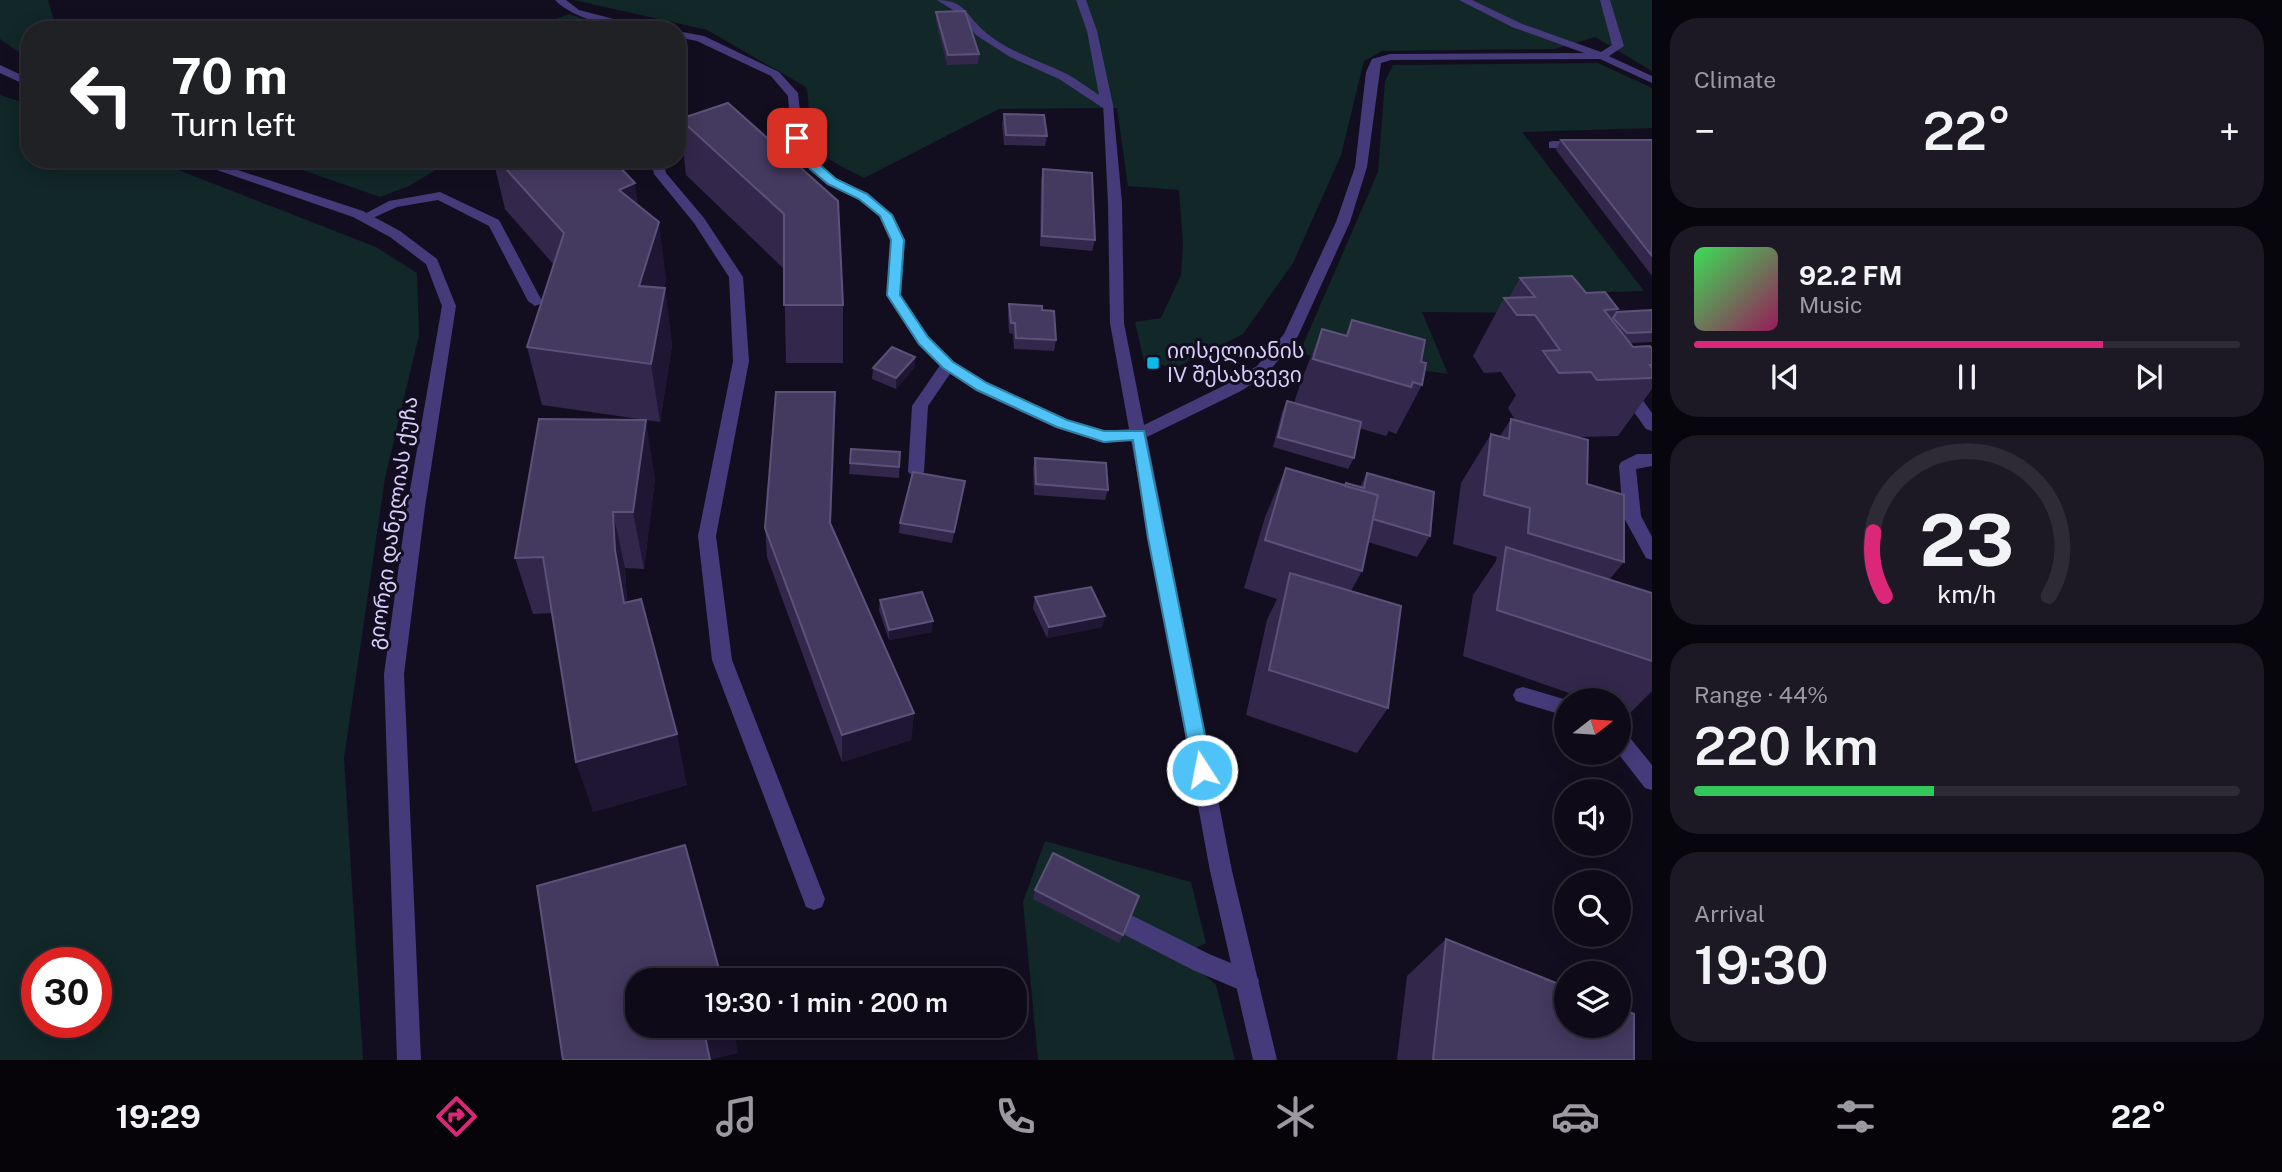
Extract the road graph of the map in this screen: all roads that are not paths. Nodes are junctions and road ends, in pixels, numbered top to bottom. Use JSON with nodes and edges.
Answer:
{"nodes":[{"id":1,"x":560,"y":0,"type":"edge"},
{"id":2,"x":942,"y":0,"type":"edge"},
{"id":3,"x":1081,"y":0,"type":"edge"},
{"id":4,"x":1464,"y":0,"type":"edge"},
{"id":5,"x":1605,"y":0,"type":"edge"},
{"id":6,"x":613,"y":21,"type":"edge"},
{"id":7,"x":686,"y":36,"type":"edge"},
{"id":8,"x":1602,"y":56,"type":"junction"},
{"id":9,"x":0,"y":68,"type":"edge"},
{"id":10,"x":21,"y":79,"type":"edge"},
{"id":11,"x":1652,"y":80,"type":"edge"},
{"id":12,"x":1107,"y":105,"type":"junction"},
{"id":13,"x":1553,"y":145,"type":"dead end"},
{"id":14,"x":1590,"y":145,"type":"edge"},
{"id":15,"x":217,"y":168,"type":"edge"},
{"id":16,"x":659,"y":168,"type":"edge"},
{"id":17,"x":364,"y":218,"type":"junction"},
{"id":18,"x":535,"y":301,"type":"dead end"},
{"id":19,"x":948,"y":365,"type":"junction"},
{"id":20,"x":1614,"y":372,"type":"edge"},
{"id":21,"x":1652,"y":425,"type":"edge"},
{"id":22,"x":1139,"y":434,"type":"junction"},
{"id":23,"x":1652,"y":460,"type":"edge"},
{"id":24,"x":916,"y":472,"type":"edge"},
{"id":25,"x":1652,"y":553,"type":"edge"},
{"id":26,"x":1523,"y":695,"type":"dead end"},
{"id":27,"x":1554,"y":704,"type":"edge"},
{"id":28,"x":1631,"y":755,"type":"edge"},
{"id":29,"x":1652,"y":782,"type":"edge"},
{"id":30,"x":814,"y":899,"type":"dead end"},
{"id":31,"x":1133,"y":928,"type":"edge"},
{"id":32,"x":1247,"y":981,"type":"junction"},
{"id":33,"x":409,"y":1060,"type":"edge"},
{"id":34,"x":1265,"y":1060,"type":"edge"}],
"edges":[{"from":1,"to":6,"type":"street"},
{"from":2,"to":12,"type":"street"},
{"from":3,"to":12,"type":"street"},
{"from":4,"to":8,"type":"street"},
{"from":5,"to":8,"type":"street"},
{"from":7,"to":19,"type":"street"},
{"from":8,"to":11,"type":"street"},
{"from":8,"to":22,"type":"street"},
{"from":9,"to":10,"type":"street"},
{"from":12,"to":22,"type":"street"},
{"from":13,"to":14,"type":"street"},
{"from":15,"to":17,"type":"street","name":"გიორგი დანელიას ქუჩა"},
{"from":16,"to":30,"type":"street"},
{"from":17,"to":18,"type":"street"},
{"from":17,"to":33,"type":"street","name":"გიორგი დანელიას ქუჩა"},
{"from":19,"to":22,"type":"street"},
{"from":19,"to":24,"type":"street"},
{"from":20,"to":21,"type":"street"},
{"from":22,"to":32,"type":"street"},
{"from":23,"to":25,"type":"street"},
{"from":26,"to":27,"type":"street"},
{"from":28,"to":29,"type":"street"},
{"from":31,"to":32,"type":"street"},
{"from":32,"to":34,"type":"street"}]}
